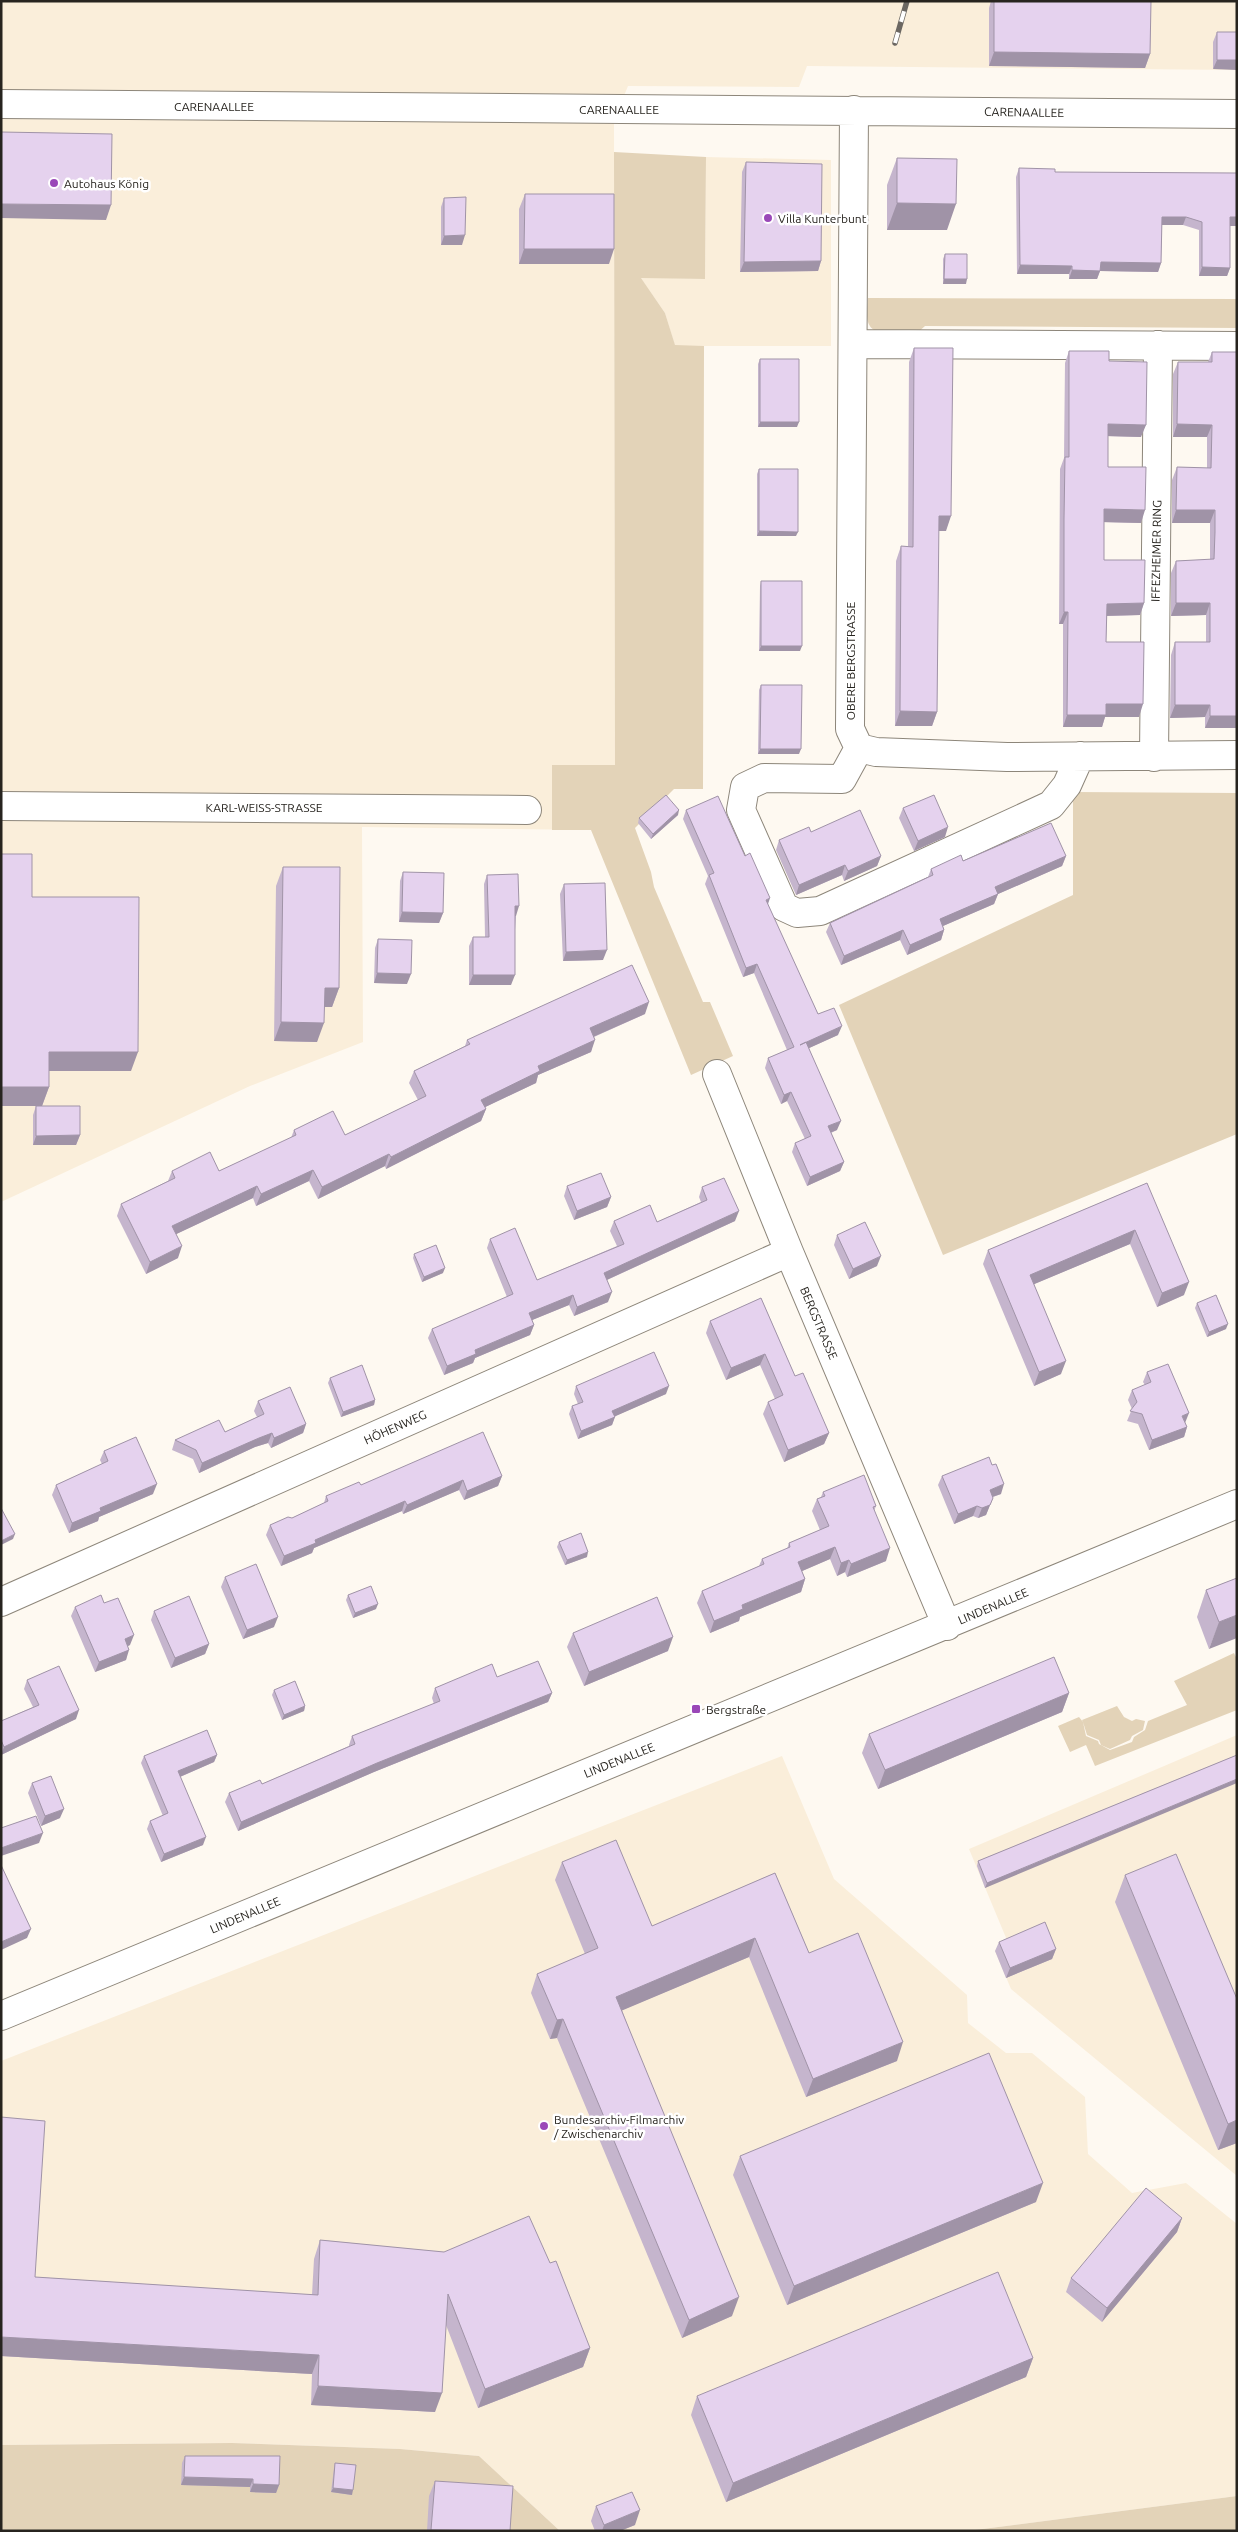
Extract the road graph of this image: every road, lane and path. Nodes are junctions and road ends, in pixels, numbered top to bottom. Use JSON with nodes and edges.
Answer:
{"nodes":[{"id":1,"x":1,"y":104,"type":"edge"},
{"id":2,"x":854,"y":110,"type":"junction"},
{"id":3,"x":1237,"y":114,"type":"edge"},
{"id":4,"x":854,"y":344,"type":"junction"},
{"id":5,"x":1158,"y":345,"type":"junction"},
{"id":6,"x":1237,"y":346,"type":"edge"},
{"id":7,"x":859,"y":748,"type":"junction"},
{"id":8,"x":1237,"y":755,"type":"edge"},
{"id":9,"x":1080,"y":756,"type":"junction"},
{"id":10,"x":1154,"y":757,"type":"junction"},
{"id":11,"x":1,"y":806,"type":"edge"},
{"id":12,"x":527,"y":810,"type":"dead end"},
{"id":13,"x":717,"y":1074,"type":"dead end"},
{"id":14,"x":789,"y":1252,"type":"junction"},
{"id":15,"x":1237,"y":1504,"type":"edge"},
{"id":16,"x":1,"y":1602,"type":"edge"},
{"id":17,"x":947,"y":1626,"type":"junction"},
{"id":18,"x":1,"y":2016,"type":"edge"}],
"edges":[{"from":1,"to":2,"type":"street","name":"CARENAALLEE"},
{"from":2,"to":3,"type":"street","name":"CARENAALLEE"},
{"from":2,"to":4,"type":"street","name":"OBERE BERGSTRASSE"},
{"from":4,"to":5,"type":"street"},
{"from":4,"to":7,"type":"street","name":"OBERE BERGSTRASSE"},
{"from":5,"to":6,"type":"street"},
{"from":5,"to":10,"type":"street","name":"IFFEZHEIMER RING"},
{"from":7,"to":9,"type":"street"},
{"from":7,"to":9,"type":"street"},
{"from":8,"to":10,"type":"street"},
{"from":9,"to":10,"type":"street"},
{"from":11,"to":12,"type":"street","name":"KARL-WEISS-STRASSE"},
{"from":13,"to":14,"type":"street","name":"BERGSTRASSE"},
{"from":14,"to":16,"type":"street","name":"HÖHENWEG"},
{"from":14,"to":17,"type":"street","name":"BERGSTRASSE"},
{"from":15,"to":17,"type":"street","name":"LINDENALLEE"},
{"from":17,"to":18,"type":"street","name":"LINDENALLEE"}]}
